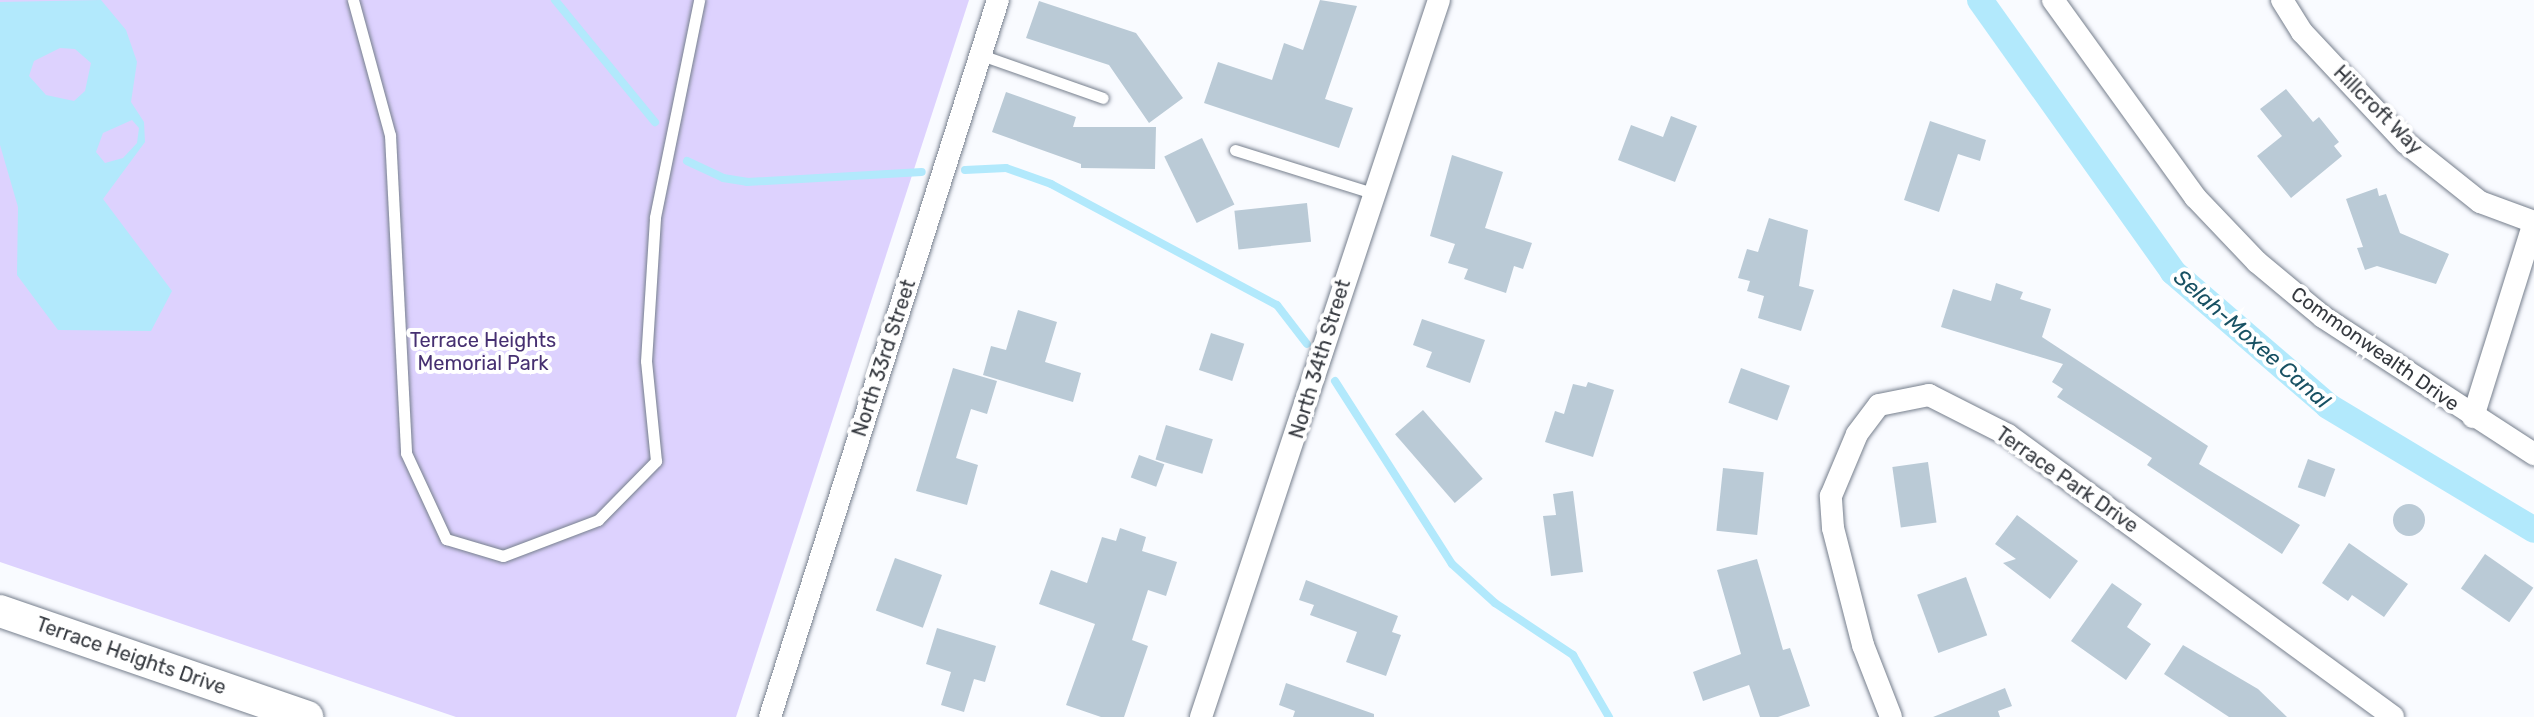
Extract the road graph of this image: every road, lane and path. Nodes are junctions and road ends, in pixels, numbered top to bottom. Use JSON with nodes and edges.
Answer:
{"nodes":[{"id":1,"x":353,"y":0,"type":"edge"},
{"id":2,"x":699,"y":0,"type":"edge"},
{"id":3,"x":998,"y":0,"type":"edge"},
{"id":4,"x":1439,"y":0,"type":"edge"},
{"id":5,"x":2053,"y":0,"type":"edge"},
{"id":6,"x":2282,"y":0,"type":"edge"},
{"id":7,"x":981,"y":55,"type":"junction"},
{"id":8,"x":1103,"y":98,"type":"dead end"},
{"id":9,"x":1235,"y":150,"type":"dead end"},
{"id":10,"x":1372,"y":193,"type":"junction"},
{"id":11,"x":2534,"y":222,"type":"edge"},
{"id":12,"x":2473,"y":417,"type":"junction"},
{"id":13,"x":2534,"y":454,"type":"edge"},
{"id":14,"x":0,"y":611,"type":"edge"},
{"id":15,"x":307,"y":717,"type":"edge"},
{"id":16,"x":770,"y":717,"type":"edge"},
{"id":17,"x":1201,"y":717,"type":"edge"},
{"id":18,"x":1891,"y":717,"type":"edge"},
{"id":19,"x":2393,"y":717,"type":"edge"}],
"edges":[{"from":1,"to":2,"type":"lane"},
{"from":3,"to":7,"type":"street","name":"North 33rd Street"},
{"from":4,"to":10,"type":"street","name":"North 34th Street"},
{"from":5,"to":12,"type":"street","name":"Commonwealth Drive"},
{"from":6,"to":11,"type":"street","name":"Hillcroft Way"},
{"from":7,"to":8,"type":"lane"},
{"from":7,"to":16,"type":"street","name":"North 33rd Street"},
{"from":9,"to":10,"type":"lane"},
{"from":10,"to":17,"type":"street","name":"North 34th Street"},
{"from":11,"to":12,"type":"street"},
{"from":12,"to":13,"type":"street","name":"Commonwealth Drive"},
{"from":14,"to":15,"type":"main road","name":"Terrace Heights Drive"},
{"from":18,"to":19,"type":"street","name":"Terrace Park Drive"}]}
